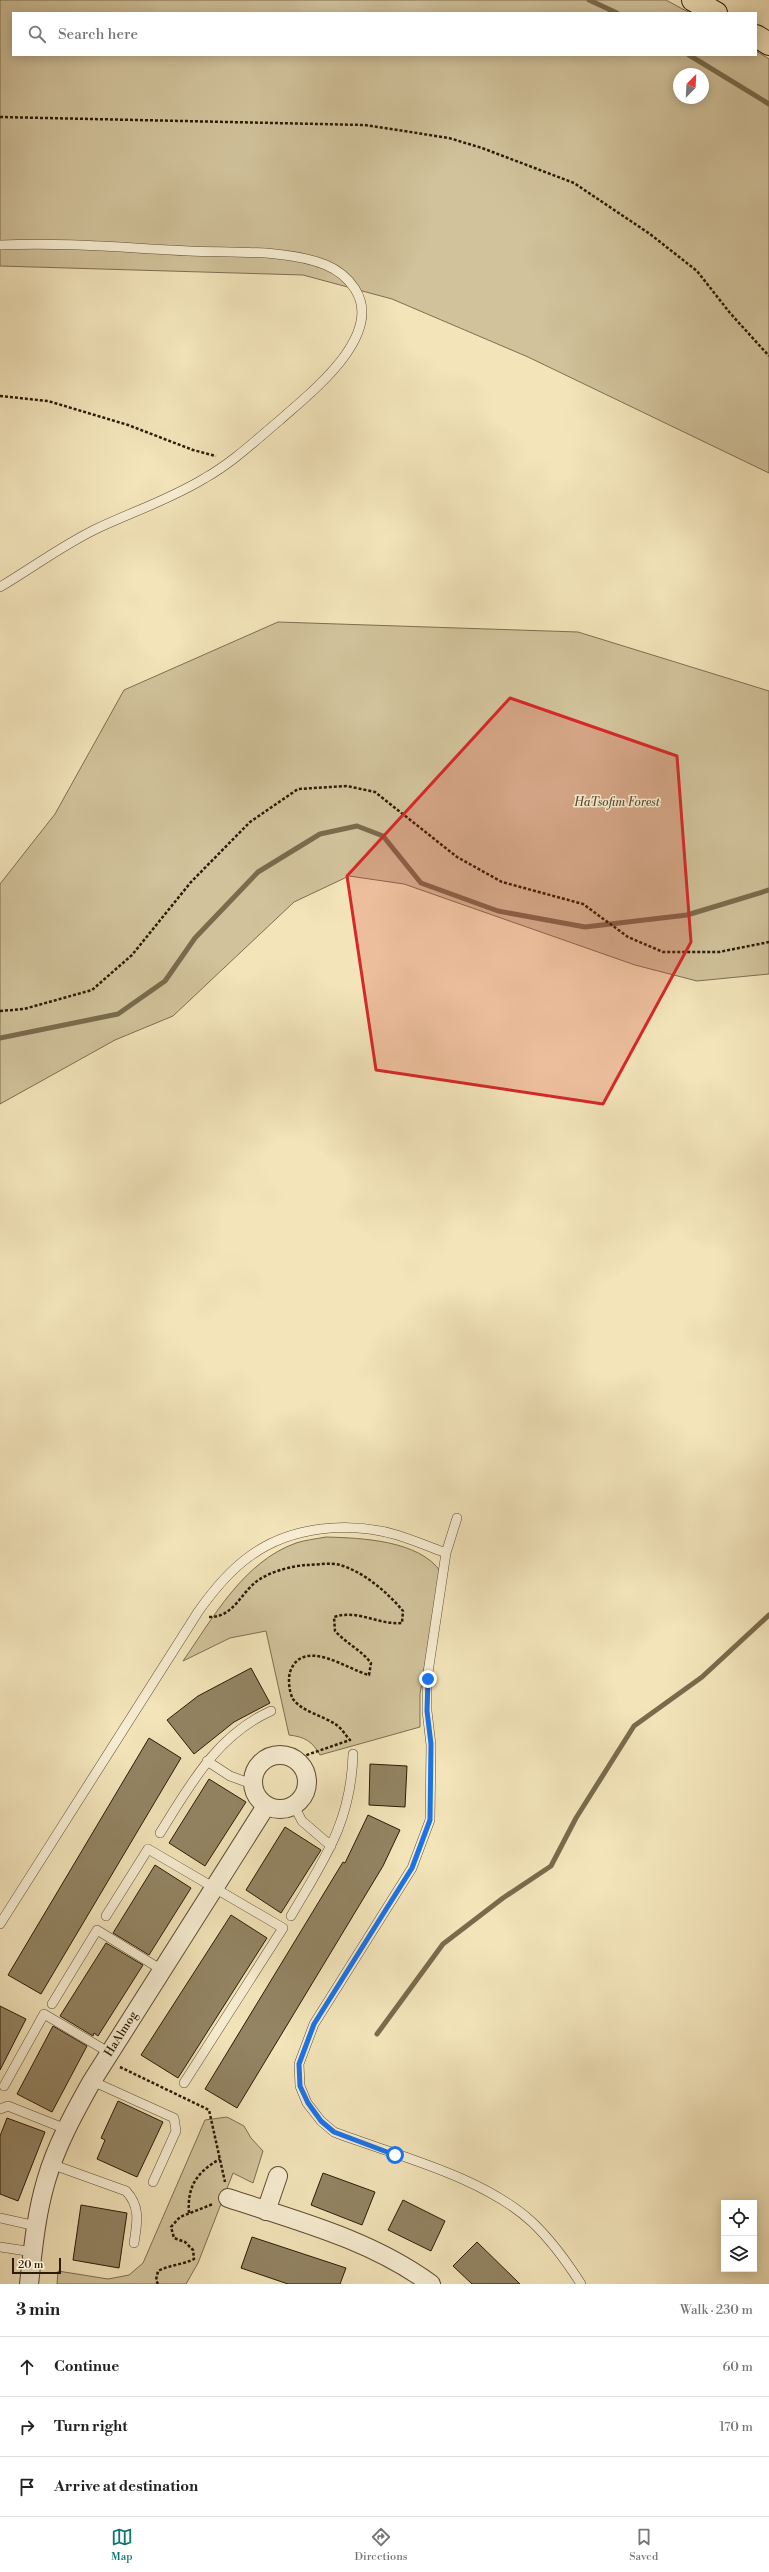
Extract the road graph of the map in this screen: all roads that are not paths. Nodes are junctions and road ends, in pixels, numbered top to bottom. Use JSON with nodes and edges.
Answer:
{"nodes":[{"id":1,"x":693,"y":0,"type":"edge"},
{"id":2,"x":714,"y":12,"type":"edge"},
{"id":3,"x":757,"y":37,"type":"edge"},
{"id":4,"x":769,"y":44,"type":"edge"},
{"id":5,"x":0,"y":245,"type":"edge"},
{"id":6,"x":0,"y":587,"type":"edge"},
{"id":7,"x":457,"y":1518,"type":"dead end"},
{"id":8,"x":446,"y":1553,"type":"junction"},
{"id":9,"x":271,"y":1711,"type":"dead end"},
{"id":10,"x":353,"y":1754,"type":"dead end"},
{"id":11,"x":207,"y":1761,"type":"junction"},
{"id":12,"x":252,"y":1784,"type":"junction"},
{"id":13,"x":266,"y":1806,"type":"junction"},
{"id":14,"x":294,"y":1806,"type":"junction"},
{"id":15,"x":160,"y":1833,"type":"dead end"},
{"id":16,"x":331,"y":1846,"type":"junction"},
{"id":17,"x":214,"y":1888,"type":"junction"},
{"id":18,"x":106,"y":1916,"type":"dead end"},
{"id":19,"x":291,"y":1916,"type":"dead end"},
{"id":20,"x":0,"y":1924,"type":"edge"},
{"id":21,"x":162,"y":1970,"type":"junction"},
{"id":22,"x":52,"y":2004,"type":"dead end"},
{"id":23,"x":110,"y":2053,"type":"junction"},
{"id":24,"x":92,"y":2081,"type":"junction"},
{"id":25,"x":184,"y":2083,"type":"dead end"},
{"id":26,"x":4,"y":2086,"type":"dead end"},
{"id":27,"x":0,"y":2109,"type":"edge"},
{"id":28,"x":66,"y":2129,"type":"junction"},
{"id":29,"x":51,"y":2164,"type":"junction"},
{"id":30,"x":278,"y":2176,"type":"dead end"},
{"id":31,"x":153,"y":2182,"type":"dead end"},
{"id":32,"x":228,"y":2198,"type":"road end"},
{"id":33,"x":266,"y":2211,"type":"junction"},
{"id":34,"x":0,"y":2218,"type":"edge"},
{"id":35,"x":36,"y":2226,"type":"junction"},
{"id":36,"x":134,"y":2243,"type":"dead end"},
{"id":37,"x":0,"y":2246,"type":"edge"},
{"id":38,"x":32,"y":2252,"type":"junction"},
{"id":39,"x":29,"y":2284,"type":"edge"},
{"id":40,"x":431,"y":2284,"type":"edge"},
{"id":41,"x":581,"y":2284,"type":"edge"}],
"edges":[{"from":1,"to":2,"type":"highway"},
{"from":3,"to":4,"type":"highway"},
{"from":5,"to":6,"type":"lane"},
{"from":7,"to":8,"type":"lane"},
{"from":8,"to":20,"type":"lane"},
{"from":8,"to":41,"type":"lane"},
{"from":9,"to":11,"type":"lane"},
{"from":10,"to":16,"type":"lane"},
{"from":11,"to":12,"type":"lane"},
{"from":11,"to":15,"type":"lane"},
{"from":12,"to":13,"type":"street"},
{"from":12,"to":14,"type":"street"},
{"from":13,"to":14,"type":"street"},
{"from":13,"to":17,"type":"street","name":"HaAlmog"},
{"from":14,"to":16,"type":"lane"},
{"from":16,"to":19,"type":"lane"},
{"from":17,"to":18,"type":"lane"},
{"from":17,"to":21,"type":"street","name":"HaAlmog"},
{"from":17,"to":25,"type":"lane"},
{"from":21,"to":22,"type":"lane"},
{"from":21,"to":23,"type":"street","name":"HaAlmog"},
{"from":23,"to":24,"type":"street","name":"HaAlmog"},
{"from":23,"to":26,"type":"lane"},
{"from":24,"to":28,"type":"street","name":"HaAlmog"},
{"from":24,"to":31,"type":"lane"},
{"from":27,"to":28,"type":"lane"},
{"from":28,"to":29,"type":"street","name":"HaAlmog"},
{"from":29,"to":35,"type":"street","name":"HaAlmog"},
{"from":29,"to":36,"type":"lane"},
{"from":30,"to":33,"type":"street"},
{"from":32,"to":33,"type":"street"},
{"from":33,"to":40,"type":"street"},
{"from":34,"to":35,"type":"lane"},
{"from":35,"to":38,"type":"street","name":"HaAlmog"},
{"from":37,"to":38,"type":"lane"},
{"from":38,"to":39,"type":"street","name":"HaAlmog"}]}
